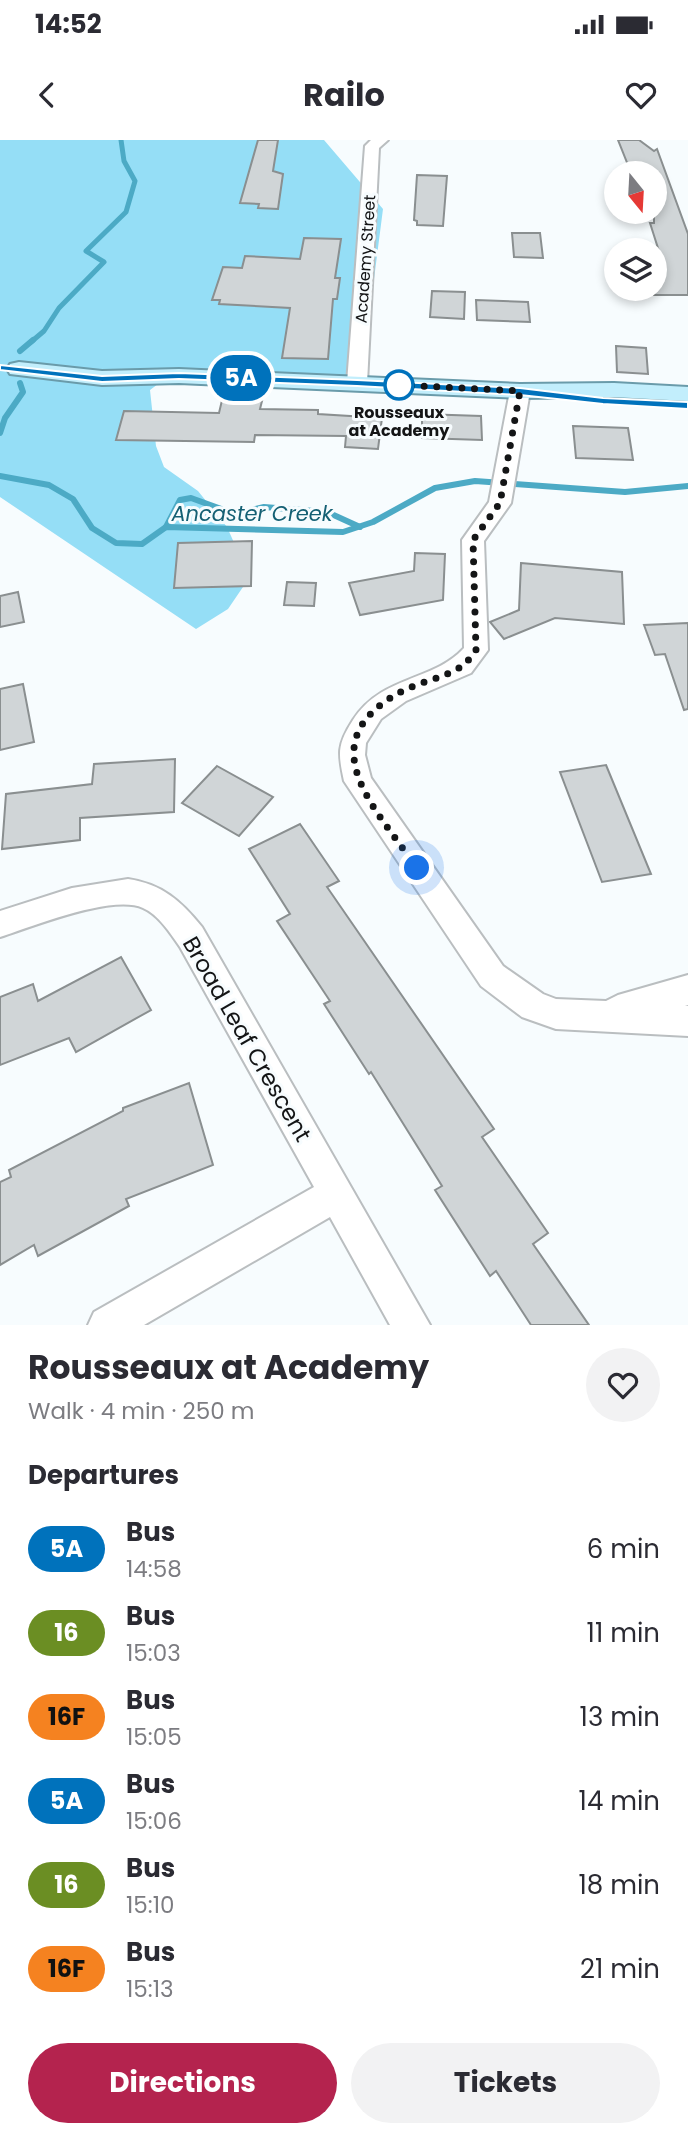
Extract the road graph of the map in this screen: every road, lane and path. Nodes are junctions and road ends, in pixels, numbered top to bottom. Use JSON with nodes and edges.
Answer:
{"nodes":[{"id":1,"x":381,"y":140,"type":"edge"},
{"id":2,"x":10,"y":368,"type":"edge"},
{"id":3,"x":357,"y":383,"type":"junction"},
{"id":4,"x":520,"y":391,"type":"junction"},
{"id":5,"x":688,"y":394,"type":"edge"},
{"id":6,"x":688,"y":405,"type":"edge"},
{"id":7,"x":0,"y":925,"type":"edge"},
{"id":8,"x":688,"y":990,"type":"edge"},
{"id":9,"x":599,"y":1015,"type":"junction"},
{"id":10,"x":688,"y":1021,"type":"edge"},
{"id":11,"x":335,"y":1195,"type":"junction"},
{"id":12,"x":107,"y":1325,"type":"edge"},
{"id":13,"x":411,"y":1325,"type":"edge"}],
"edges":[{"from":1,"to":3,"type":"street","name":"Academy Street"},
{"from":2,"to":3,"type":"main road"},
{"from":3,"to":4,"type":"main road"},
{"from":4,"to":5,"type":"main road"},
{"from":4,"to":6,"type":"main road"},
{"from":4,"to":9,"type":"street"},
{"from":7,"to":11,"type":"street","name":"Broad Leaf Crescent"},
{"from":8,"to":9,"type":"lane"},
{"from":9,"to":10,"type":"street"},
{"from":11,"to":12,"type":"street"},
{"from":11,"to":13,"type":"street","name":"Broad Leaf Crescent"}]}
